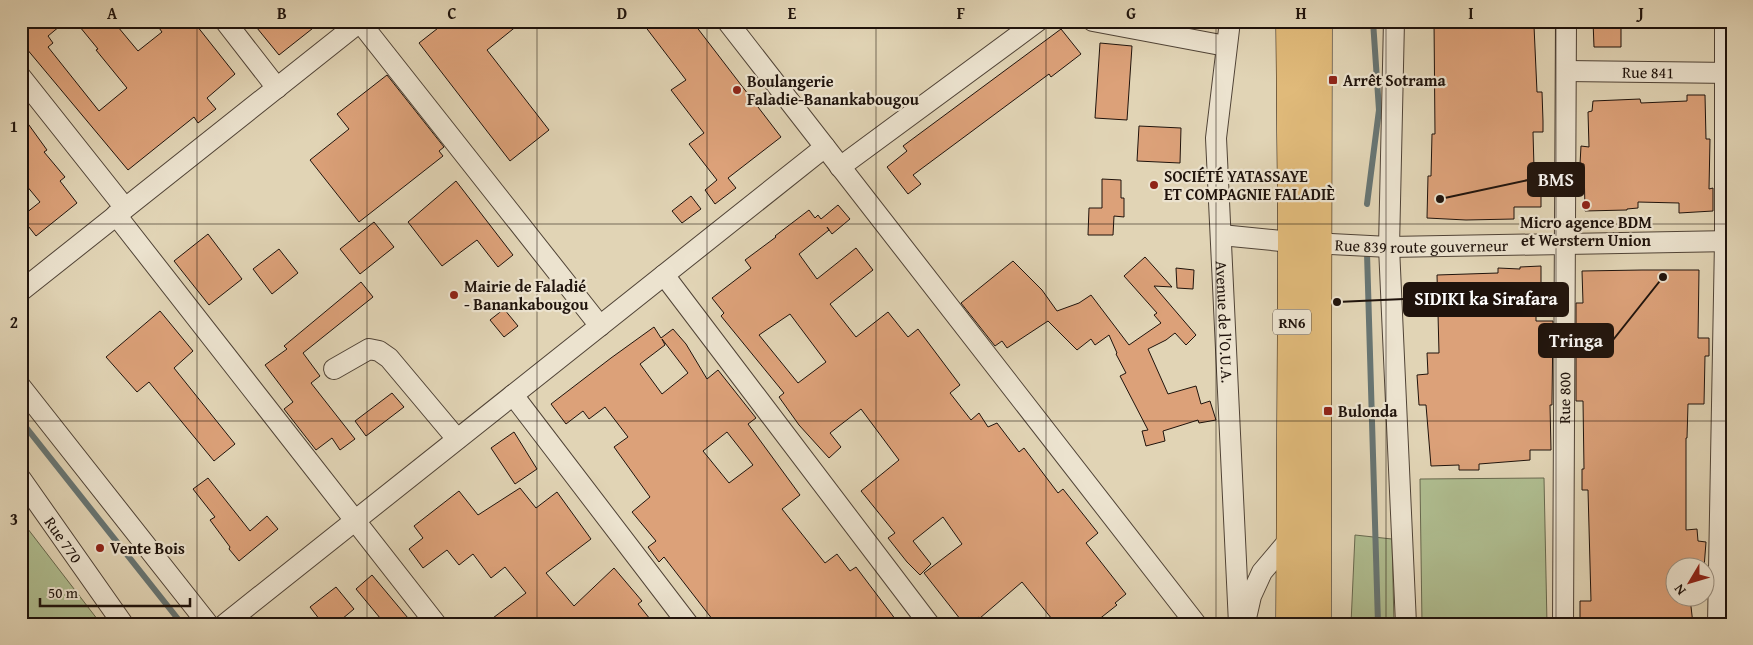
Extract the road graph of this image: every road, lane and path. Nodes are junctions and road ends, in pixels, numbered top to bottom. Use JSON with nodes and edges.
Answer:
{"nodes":[{"id":1,"x":225,"y":21,"type":"edge"},
{"id":2,"x":361,"y":21,"type":"edge"},
{"id":3,"x":727,"y":21,"type":"edge"},
{"id":4,"x":1038,"y":21,"type":"edge"},
{"id":5,"x":1093,"y":21,"type":"edge"},
{"id":6,"x":1230,"y":21,"type":"edge"},
{"id":7,"x":1290,"y":21,"type":"edge"},
{"id":8,"x":1318,"y":21,"type":"edge"},
{"id":9,"x":1394,"y":21,"type":"edge"},
{"id":10,"x":1566,"y":21,"type":"edge"},
{"id":11,"x":1725,"y":21,"type":"edge"},
{"id":12,"x":1226,"y":46,"type":"junction"},
{"id":13,"x":1566,"y":71,"type":"junction"},
{"id":14,"x":1728,"y":73,"type":"edge"},
{"id":15,"x":21,"y":77,"type":"edge"},
{"id":16,"x":277,"y":88,"type":"junction"},
{"id":17,"x":825,"y":147,"type":"junction"},
{"id":18,"x":840,"y":167,"type":"junction"},
{"id":19,"x":121,"y":212,"type":"junction"},
{"id":20,"x":1221,"y":234,"type":"junction"},
{"id":21,"x":1728,"y":241,"type":"edge"},
{"id":22,"x":1305,"y":243,"type":"junction"},
{"id":23,"x":1565,"y":245,"type":"junction"},
{"id":24,"x":1389,"y":247,"type":"junction"},
{"id":25,"x":664,"y":275,"type":"junction"},
{"id":26,"x":21,"y":291,"type":"edge"},
{"id":27,"x":600,"y":326,"type":"junction"},
{"id":28,"x":334,"y":369,"type":"dead end"},
{"id":29,"x":21,"y":387,"type":"edge"},
{"id":30,"x":513,"y":395,"type":"junction"},
{"id":31,"x":457,"y":439,"type":"junction"},
{"id":32,"x":21,"y":480,"type":"edge"},
{"id":33,"x":355,"y":520,"type":"junction"},
{"id":34,"x":1290,"y":538,"type":"junction"},
{"id":35,"x":123,"y":624,"type":"edge"},
{"id":36,"x":208,"y":624,"type":"edge"},
{"id":37,"x":225,"y":624,"type":"edge"},
{"id":38,"x":436,"y":624,"type":"edge"},
{"id":39,"x":688,"y":624,"type":"edge"},
{"id":40,"x":929,"y":624,"type":"edge"},
{"id":41,"x":1196,"y":624,"type":"edge"},
{"id":42,"x":1239,"y":624,"type":"edge"},
{"id":43,"x":1246,"y":624,"type":"edge"},
{"id":44,"x":1290,"y":624,"type":"edge"},
{"id":45,"x":1317,"y":624,"type":"edge"},
{"id":46,"x":1406,"y":624,"type":"edge"},
{"id":47,"x":1563,"y":624,"type":"edge"},
{"id":48,"x":1718,"y":624,"type":"edge"}],
"edges":[{"from":1,"to":16,"type":"street"},
{"from":2,"to":16,"type":"street"},
{"from":2,"to":27,"type":"street"},
{"from":3,"to":17,"type":"street"},
{"from":4,"to":18,"type":"street"},
{"from":5,"to":12,"type":"street"},
{"from":6,"to":12,"type":"street","name":"Avenue de l'O.U.A."},
{"from":7,"to":22,"type":"highway","number":"RN6"},
{"from":8,"to":22,"type":"highway","number":"RN6"},
{"from":9,"to":24,"type":"street"},
{"from":10,"to":13,"type":"street","name":"Rue 800"},
{"from":11,"to":14,"type":"street"},
{"from":12,"to":20,"type":"street","name":"Avenue de l'O.U.A."},
{"from":13,"to":14,"type":"street","name":"Rue 841"},
{"from":13,"to":23,"type":"street","name":"Rue 800"},
{"from":14,"to":21,"type":"street"},
{"from":15,"to":19,"type":"street"},
{"from":16,"to":19,"type":"street"},
{"from":17,"to":18,"type":"street"},
{"from":17,"to":25,"type":"street"},
{"from":18,"to":41,"type":"street"},
{"from":19,"to":26,"type":"street"},
{"from":19,"to":33,"type":"street"},
{"from":20,"to":22,"type":"street","name":"Rue 839 route gouverneur"},
{"from":20,"to":42,"type":"street","name":"Avenue de l'O.U.A."},
{"from":21,"to":23,"type":"street","name":"Rue 839 route gouverneur"},
{"from":21,"to":48,"type":"street"},
{"from":22,"to":24,"type":"street","name":"Rue 839 route gouverneur"},
{"from":22,"to":34,"type":"highway","number":"RN6"},
{"from":22,"to":45,"type":"highway","number":"RN6"},
{"from":23,"to":24,"type":"street","name":"Rue 839 route gouverneur"},
{"from":23,"to":47,"type":"street","name":"Rue 800"},
{"from":24,"to":46,"type":"street"},
{"from":25,"to":27,"type":"street"},
{"from":25,"to":40,"type":"street"},
{"from":27,"to":30,"type":"street"},
{"from":28,"to":31,"type":"street"},
{"from":29,"to":36,"type":"street"},
{"from":30,"to":31,"type":"street"},
{"from":30,"to":39,"type":"street"},
{"from":31,"to":33,"type":"street"},
{"from":32,"to":35,"type":"street","name":"Rue 770"},
{"from":33,"to":37,"type":"street"},
{"from":33,"to":38,"type":"street"},
{"from":34,"to":43,"type":"street"},
{"from":34,"to":44,"type":"highway","number":"RN6"}]}
